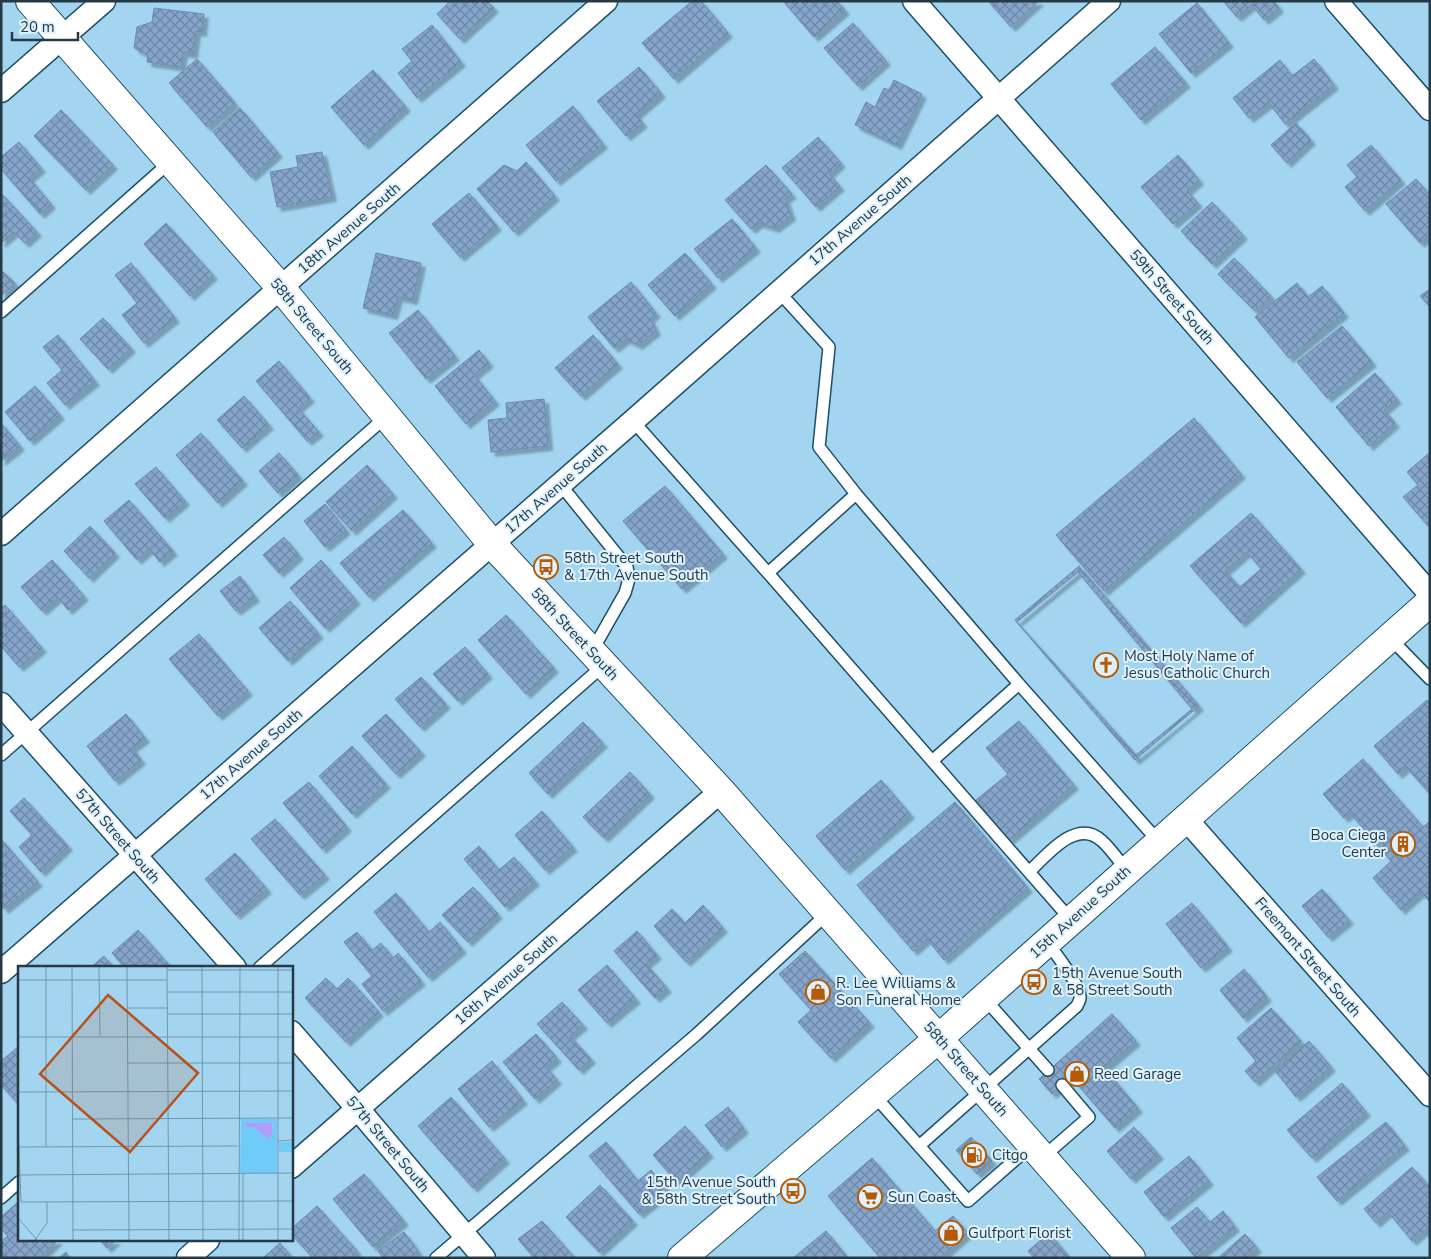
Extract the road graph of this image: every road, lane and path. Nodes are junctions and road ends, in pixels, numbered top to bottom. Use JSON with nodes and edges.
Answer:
{"nodes":[{"id":1,"x":30,"y":1,"type":"edge"},
{"id":2,"x":104,"y":1,"type":"edge"},
{"id":3,"x":606,"y":1,"type":"edge"},
{"id":4,"x":914,"y":1,"type":"edge"},
{"id":5,"x":1109,"y":1,"type":"edge"},
{"id":6,"x":1336,"y":1,"type":"edge"},
{"id":7,"x":62,"y":38,"type":"junction"},
{"id":8,"x":1,"y":92,"type":"edge"},
{"id":9,"x":1000,"y":98,"type":"junction"},
{"id":10,"x":1430,"y":109,"type":"edge"},
{"id":11,"x":170,"y":162,"type":"junction"},
{"id":12,"x":281,"y":288,"type":"junction"},
{"id":13,"x":779,"y":292,"type":"junction"},
{"id":14,"x":1,"y":312,"type":"edge"},
{"id":15,"x":387,"y":416,"type":"junction"},
{"id":16,"x":633,"y":421,"type":"junction"},
{"id":17,"x":560,"y":484,"type":"junction"},
{"id":18,"x":856,"y":494,"type":"junction"},
{"id":19,"x":1,"y":534,"type":"edge"},
{"id":20,"x":492,"y":544,"type":"junction"},
{"id":21,"x":768,"y":573,"type":"junction"},
{"id":22,"x":1430,"y":594,"type":"edge"},
{"id":23,"x":1430,"y":602,"type":"edge"},
{"id":24,"x":1390,"y":638,"type":"junction"},
{"id":25,"x":598,"y":658,"type":"junction"},
{"id":26,"x":1430,"y":679,"type":"edge"},
{"id":27,"x":1019,"y":684,"type":"junction"},
{"id":28,"x":1,"y":704,"type":"edge"},
{"id":29,"x":26,"y":732,"type":"junction"},
{"id":30,"x":1,"y":754,"type":"edge"},
{"id":31,"x":932,"y":761,"type":"junction"},
{"id":32,"x":721,"y":791,"type":"junction"},
{"id":33,"x":1186,"y":819,"type":"junction"},
{"id":34,"x":1160,"y":842,"type":"junction"},
{"id":35,"x":136,"y":856,"type":"junction"},
{"id":36,"x":1127,"y":871,"type":"junction"},
{"id":37,"x":1029,"y":872,"type":"junction"},
{"id":38,"x":828,"y":913,"type":"junction"},
{"id":39,"x":1071,"y":920,"type":"junction"},
{"id":40,"x":1046,"y":942,"type":"junction"},
{"id":41,"x":232,"y":966,"type":"edge"},
{"id":42,"x":261,"y":966,"type":"edge"},
{"id":43,"x":1,"y":972,"type":"edge"},
{"id":44,"x":984,"y":998,"type":"junction"},
{"id":45,"x":292,"y":1033,"type":"edge"},
{"id":46,"x":939,"y":1038,"type":"junction"},
{"id":47,"x":1029,"y":1049,"type":"junction"},
{"id":48,"x":1048,"y":1070,"type":"dead end"},
{"id":49,"x":1062,"y":1085,"type":"dead end"},
{"id":50,"x":983,"y":1089,"type":"junction"},
{"id":51,"x":873,"y":1094,"type":"junction"},
{"id":52,"x":1430,"y":1095,"type":"edge"},
{"id":53,"x":358,"y":1108,"type":"junction"},
{"id":54,"x":919,"y":1146,"type":"junction"},
{"id":55,"x":1038,"y":1151,"type":"junction"},
{"id":56,"x":292,"y":1166,"type":"edge"},
{"id":57,"x":18,"y":1183,"type":"edge"},
{"id":58,"x":1,"y":1198,"type":"edge"},
{"id":59,"x":464,"y":1233,"type":"junction"},
{"id":60,"x":206,"y":1242,"type":"edge"},
{"id":61,"x":188,"y":1258,"type":"edge"},
{"id":62,"x":436,"y":1258,"type":"edge"},
{"id":63,"x":484,"y":1258,"type":"edge"},
{"id":64,"x":682,"y":1258,"type":"edge"},
{"id":65,"x":1131,"y":1258,"type":"edge"}],
"edges":[{"from":1,"to":7,"type":"street","name":"58th Street South"},
{"from":2,"to":7,"type":"street"},
{"from":3,"to":12,"type":"street","name":"18th Avenue South"},
{"from":4,"to":9,"type":"street","name":"59th Street South"},
{"from":5,"to":9,"type":"street","name":"17th Avenue South"},
{"from":6,"to":10,"type":"street"},
{"from":7,"to":8,"type":"street"},
{"from":7,"to":11,"type":"street","name":"58th Street South"},
{"from":9,"to":13,"type":"street","name":"17th Avenue South"},
{"from":9,"to":22,"type":"street","name":"59th Street South"},
{"from":11,"to":12,"type":"street","name":"58th Street South"},
{"from":11,"to":14,"type":"lane"},
{"from":12,"to":15,"type":"street","name":"58th Street South"},
{"from":12,"to":19,"type":"street","name":"18th Avenue South"},
{"from":13,"to":16,"type":"street","name":"17th Avenue South"},
{"from":13,"to":18,"type":"lane"},
{"from":15,"to":20,"type":"street","name":"58th Street South"},
{"from":15,"to":29,"type":"lane"},
{"from":16,"to":17,"type":"street","name":"17th Avenue South"},
{"from":16,"to":21,"type":"lane"},
{"from":17,"to":20,"type":"street","name":"17th Avenue South"},
{"from":17,"to":25,"type":"lane"},
{"from":18,"to":21,"type":"lane"},
{"from":18,"to":27,"type":"lane"},
{"from":20,"to":25,"type":"street","name":"58th Street South"},
{"from":20,"to":35,"type":"street","name":"17th Avenue South"},
{"from":21,"to":31,"type":"lane"},
{"from":23,"to":24,"type":"street","name":"15th Avenue South"},
{"from":24,"to":26,"type":"lane"},
{"from":24,"to":33,"type":"street","name":"15th Avenue South"},
{"from":25,"to":32,"type":"street","name":"58th Street South"},
{"from":25,"to":42,"type":"lane"},
{"from":27,"to":31,"type":"lane"},
{"from":27,"to":34,"type":"lane"},
{"from":28,"to":29,"type":"street","name":"57th Street South"},
{"from":29,"to":30,"type":"lane"},
{"from":29,"to":35,"type":"street","name":"57th Street South"},
{"from":31,"to":37,"type":"lane"},
{"from":32,"to":38,"type":"street","name":"58th Street South"},
{"from":32,"to":53,"type":"street","name":"16th Avenue South"},
{"from":33,"to":34,"type":"street","name":"15th Avenue South"},
{"from":33,"to":52,"type":"street","name":"Freemont Street South"},
{"from":34,"to":36,"type":"street","name":"15th Avenue South"},
{"from":35,"to":41,"type":"street","name":"57th Street South"},
{"from":35,"to":43,"type":"street","name":"17th Avenue South"},
{"from":36,"to":37,"type":"lane"},
{"from":36,"to":39,"type":"street","name":"15th Avenue South"},
{"from":37,"to":39,"type":"lane"},
{"from":38,"to":46,"type":"street","name":"58th Street South"},
{"from":38,"to":59,"type":"lane"},
{"from":39,"to":40,"type":"street","name":"15th Avenue South"},
{"from":40,"to":44,"type":"street","name":"15th Avenue South"},
{"from":40,"to":47,"type":"lane"},
{"from":44,"to":46,"type":"street","name":"15th Avenue South"},
{"from":44,"to":47,"type":"lane"},
{"from":45,"to":53,"type":"street","name":"57th Street South"},
{"from":46,"to":50,"type":"street","name":"58th Street South"},
{"from":46,"to":51,"type":"street","name":"15th Avenue South"},
{"from":47,"to":48,"type":"lane"},
{"from":47,"to":50,"type":"lane"},
{"from":49,"to":55,"type":"lane"},
{"from":50,"to":54,"type":"lane"},
{"from":50,"to":55,"type":"street","name":"58th Street South"},
{"from":51,"to":54,"type":"lane"},
{"from":51,"to":64,"type":"street","name":"15th Avenue South"},
{"from":53,"to":56,"type":"street","name":"16th Avenue South"},
{"from":53,"to":59,"type":"street","name":"57th Street South"},
{"from":54,"to":55,"type":"lane"},
{"from":55,"to":65,"type":"street","name":"58th Street South"},
{"from":57,"to":58,"type":"lane"},
{"from":59,"to":62,"type":"lane"},
{"from":59,"to":63,"type":"street","name":"57th Street South"},
{"from":60,"to":61,"type":"street"}]}
